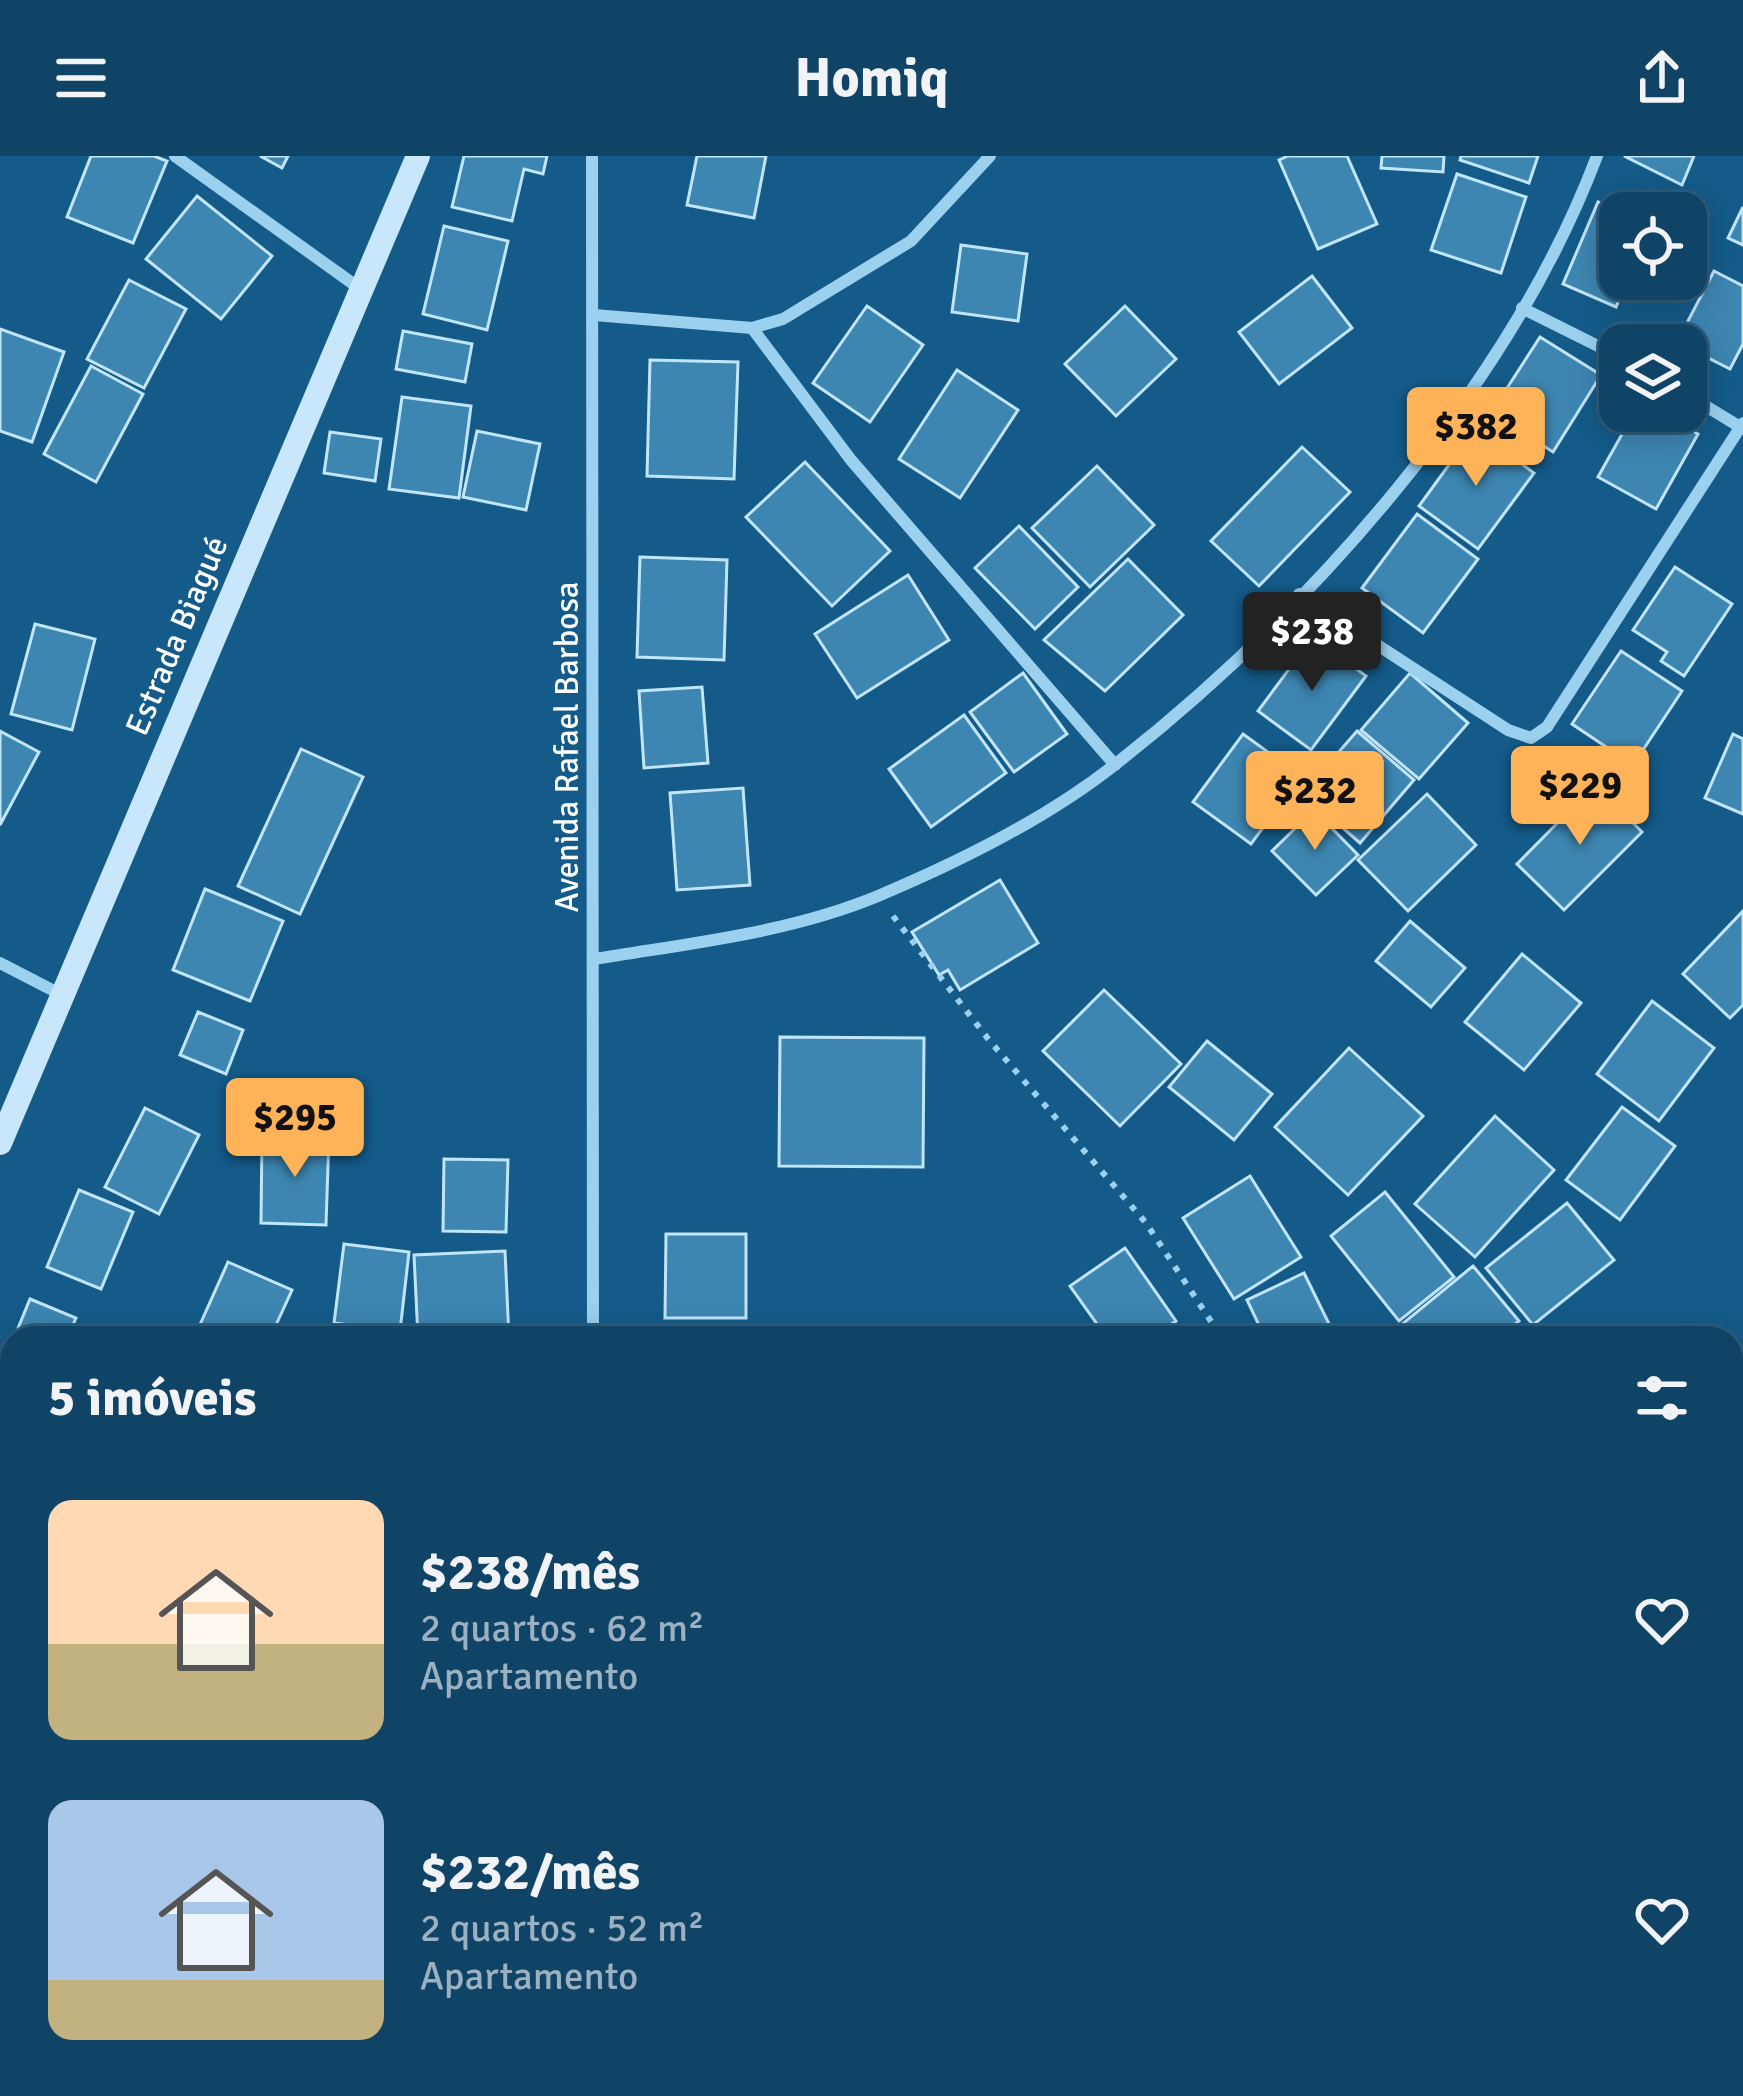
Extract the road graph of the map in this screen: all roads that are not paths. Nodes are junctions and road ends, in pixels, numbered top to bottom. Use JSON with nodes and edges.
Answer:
{"nodes":[{"id":1,"x":175,"y":156,"type":"edge"},
{"id":2,"x":418,"y":156,"type":"edge"},
{"id":3,"x":592,"y":156,"type":"edge"},
{"id":4,"x":990,"y":156,"type":"edge"},
{"id":5,"x":1597,"y":156,"type":"edge"},
{"id":6,"x":359,"y":288,"type":"junction"},
{"id":7,"x":1522,"y":308,"type":"junction"},
{"id":8,"x":594,"y":316,"type":"junction"},
{"id":9,"x":752,"y":328,"type":"junction"},
{"id":10,"x":1599,"y":346,"type":"edge"},
{"id":11,"x":1707,"y":406,"type":"edge"},
{"id":12,"x":1742,"y":425,"type":"edge"},
{"id":13,"x":1299,"y":595,"type":"junction"},
{"id":14,"x":1115,"y":765,"type":"junction"},
{"id":15,"x":595,"y":959,"type":"junction"},
{"id":16,"x":0,"y":963,"type":"edge"},
{"id":17,"x":62,"y":995,"type":"junction"},
{"id":18,"x":0,"y":1143,"type":"edge"},
{"id":19,"x":593,"y":1326,"type":"edge"}],
"edges":[{"from":1,"to":6,"type":"street"},
{"from":2,"to":6,"type":"main road","name":"Estrada Biagué"},
{"from":3,"to":8,"type":"street","name":"Avenida Rafael Barbosa"},
{"from":4,"to":9,"type":"street"},
{"from":5,"to":7,"type":"street"},
{"from":6,"to":17,"type":"main road","name":"Estrada Biagué"},
{"from":7,"to":10,"type":"street"},
{"from":7,"to":13,"type":"street"},
{"from":8,"to":9,"type":"street"},
{"from":8,"to":15,"type":"street","name":"Avenida Rafael Barbosa"},
{"from":9,"to":14,"type":"street"},
{"from":11,"to":12,"type":"street"},
{"from":12,"to":13,"type":"street"},
{"from":13,"to":14,"type":"street"},
{"from":14,"to":15,"type":"street"},
{"from":15,"to":19,"type":"street","name":"Avenida Rafael Barbosa"},
{"from":16,"to":17,"type":"street"},
{"from":17,"to":18,"type":"main road","name":"Estrada Biagué"}]}
